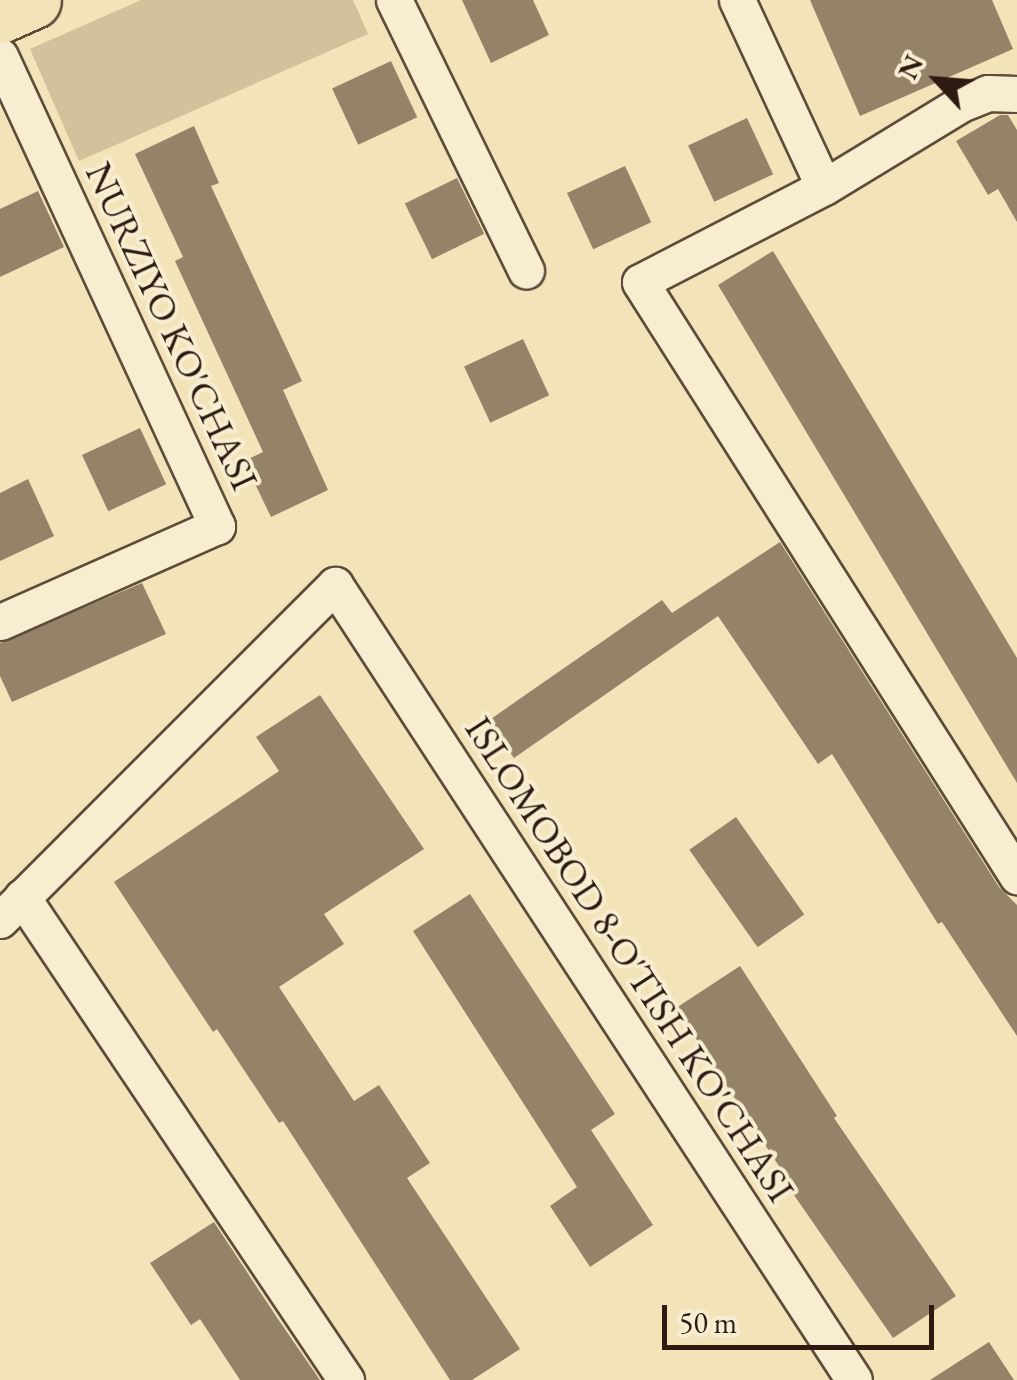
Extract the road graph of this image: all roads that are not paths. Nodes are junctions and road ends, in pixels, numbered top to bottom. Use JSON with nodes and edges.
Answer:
{"nodes":[{"id":1,"x":33,"y":0,"type":"edge"},
{"id":2,"x":394,"y":0,"type":"edge"},
{"id":3,"x":737,"y":0,"type":"edge"},
{"id":4,"x":0,"y":14,"type":"edge"},
{"id":5,"x":0,"y":56,"type":"edge"},
{"id":6,"x":1017,"y":94,"type":"edge"},
{"id":7,"x":824,"y":187,"type":"junction"},
{"id":8,"x":526,"y":270,"type":"dead end"},
{"id":9,"x":0,"y":622,"type":"edge"},
{"id":10,"x":1017,"y":876,"type":"edge"},
{"id":11,"x":11,"y":908,"type":"edge"},
{"id":12,"x":346,"y":1380,"type":"edge"},
{"id":13,"x":854,"y":1380,"type":"edge"}],
"edges":[{"from":1,"to":4,"type":"highway"},
{"from":2,"to":8,"type":"street"},
{"from":3,"to":7,"type":"street"},
{"from":5,"to":9,"type":"street","name":"NURZIYO KO'CHASI"},
{"from":6,"to":7,"type":"street"},
{"from":7,"to":10,"type":"street"},
{"from":11,"to":12,"type":"street"},
{"from":11,"to":13,"type":"street","name":"ISLOMOBOD 8-O'TISH KO'CHASI"}]}
